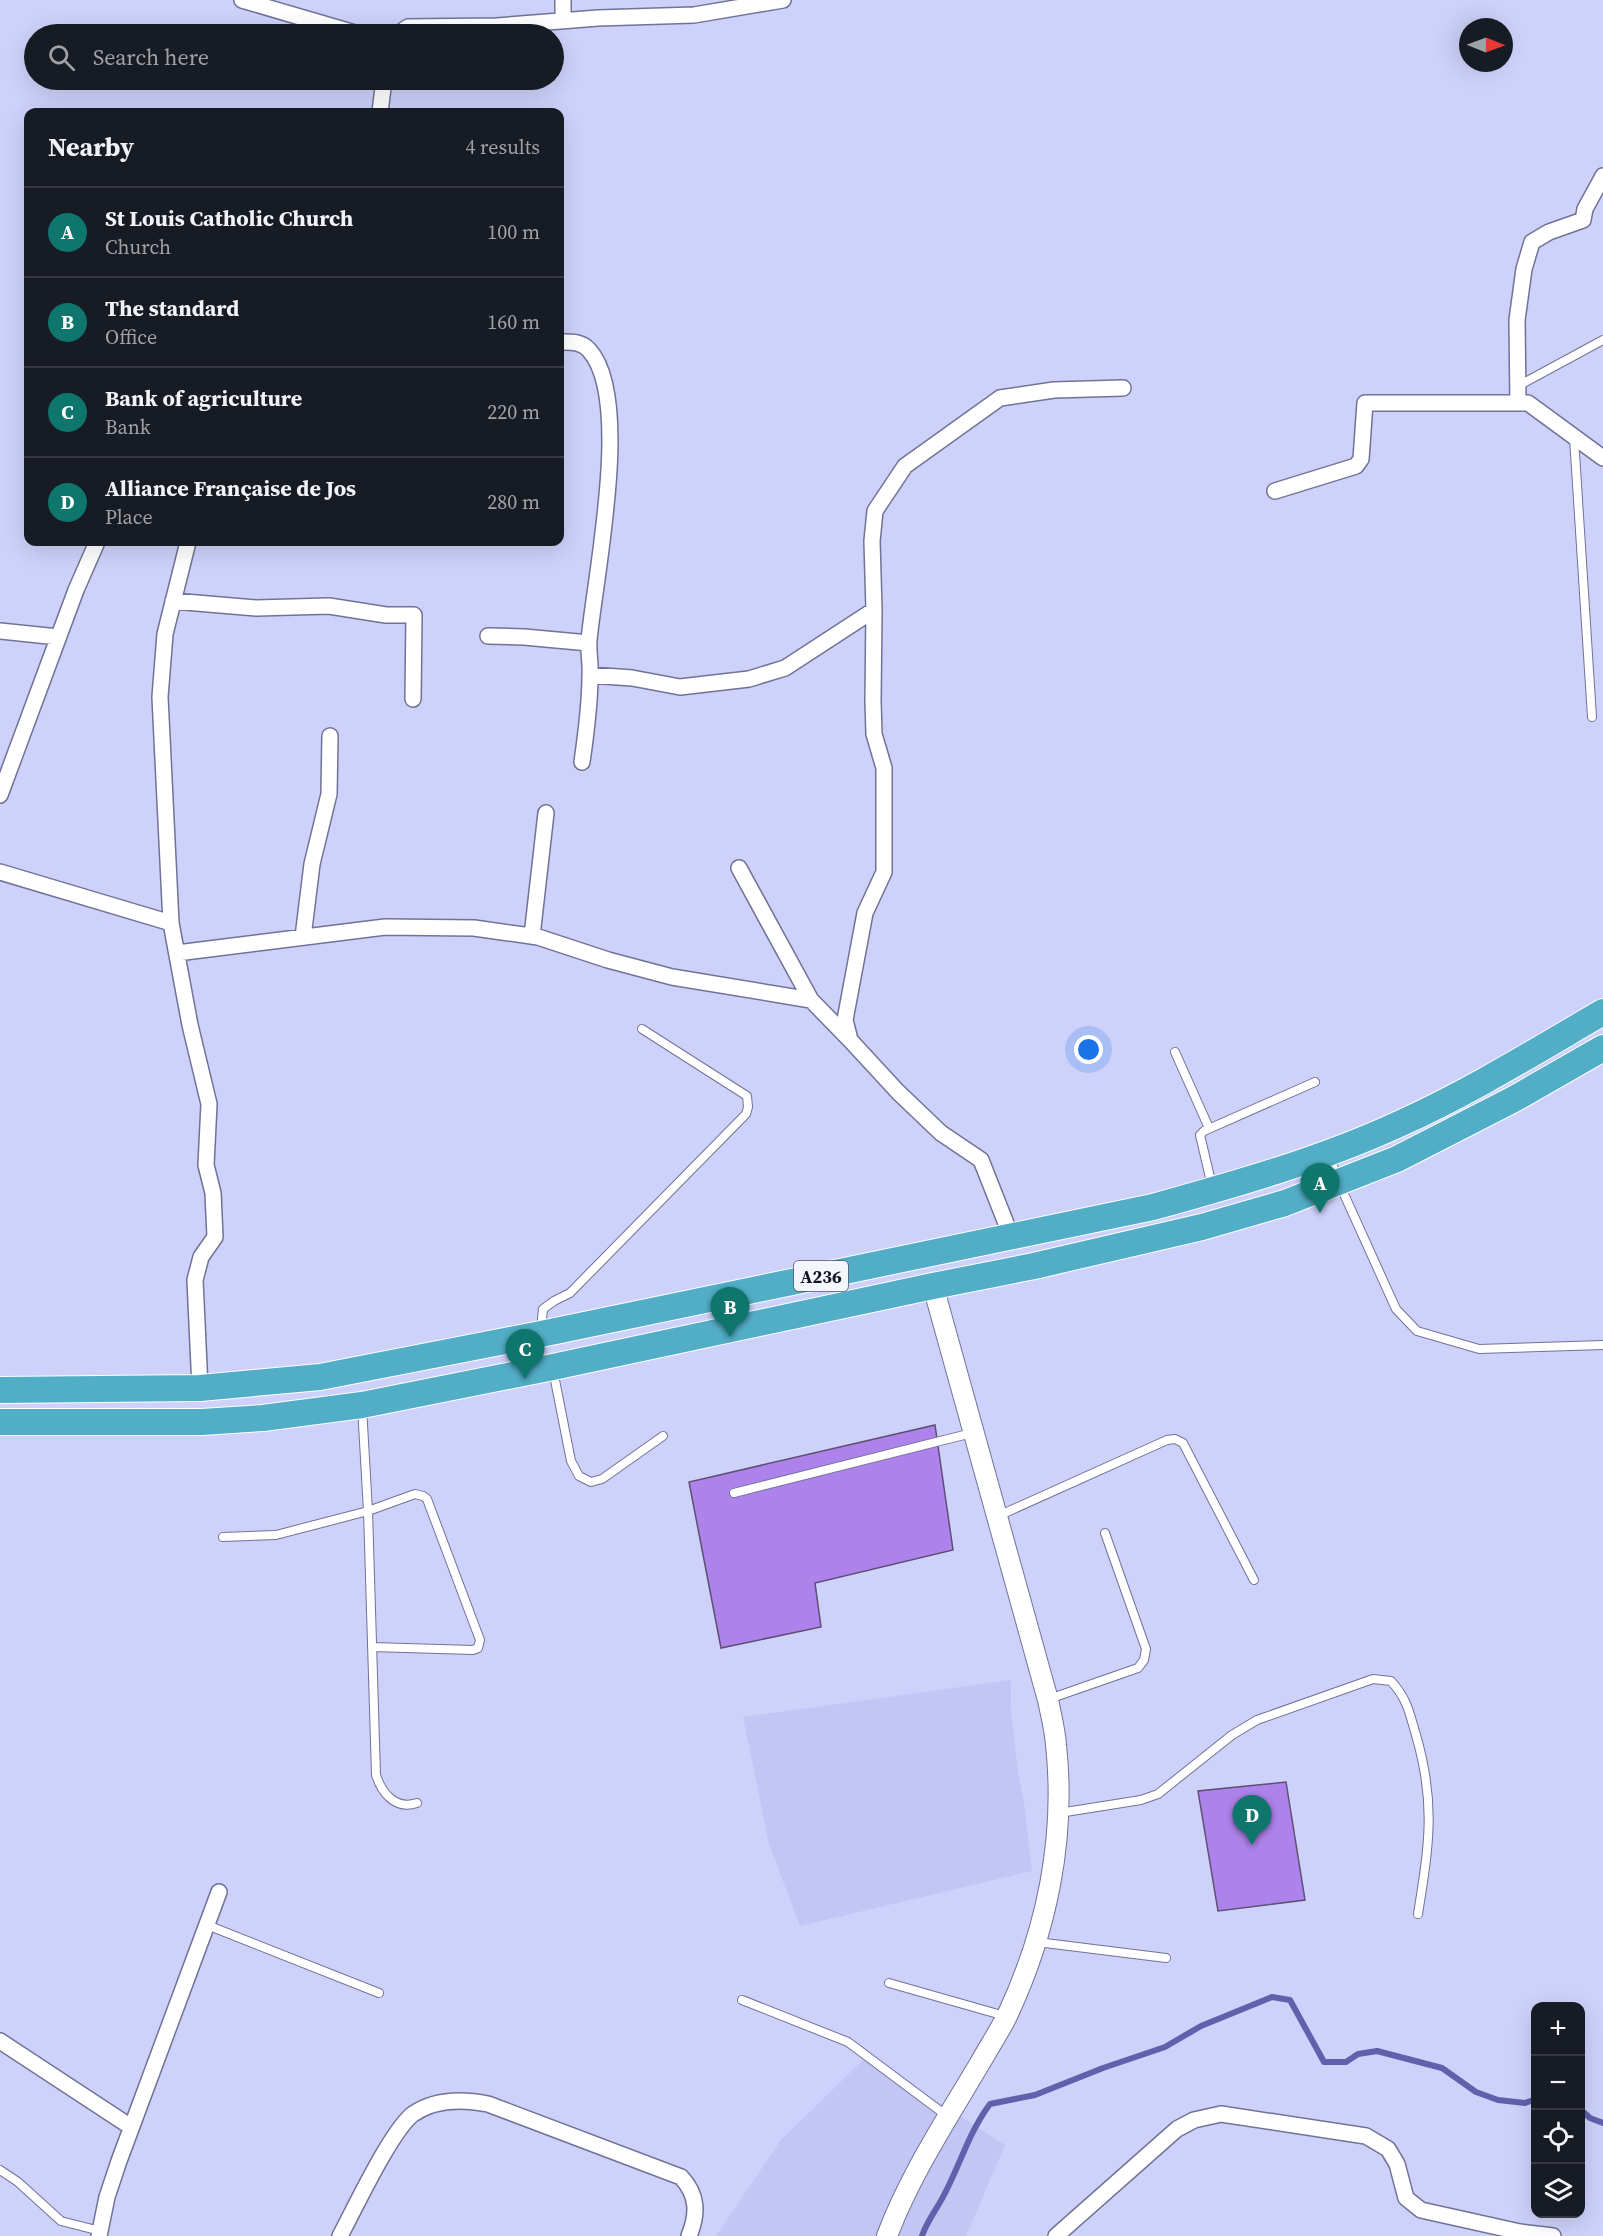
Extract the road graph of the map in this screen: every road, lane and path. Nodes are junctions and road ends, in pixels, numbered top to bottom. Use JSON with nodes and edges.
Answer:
{"nodes":[{"id":1,"x":242,"y":0,"type":"edge"},
{"id":2,"x":564,"y":0,"type":"edge"},
{"id":3,"x":783,"y":0,"type":"edge"},
{"id":4,"x":563,"y":20,"type":"junction"},
{"id":5,"x":324,"y":24,"type":"edge"},
{"id":6,"x":519,"y":24,"type":"edge"},
{"id":7,"x":383,"y":90,"type":"edge"},
{"id":8,"x":380,"y":108,"type":"edge"},
{"id":9,"x":1603,"y":176,"type":"edge"},
{"id":10,"x":1603,"y":340,"type":"edge"},
{"id":11,"x":564,"y":342,"type":"edge"},
{"id":12,"x":1518,"y":386,"type":"junction"},
{"id":13,"x":1123,"y":388,"type":"dead end"},
{"id":14,"x":1518,"y":403,"type":"junction"},
{"id":15,"x":1574,"y":437,"type":"junction"},
{"id":16,"x":1603,"y":458,"type":"edge"},
{"id":17,"x":1275,"y":491,"type":"dead end"},
{"id":18,"x":95,"y":546,"type":"edge"},
{"id":19,"x":187,"y":546,"type":"edge"},
{"id":20,"x":173,"y":601,"type":"junction"},
{"id":21,"x":874,"y":610,"type":"junction"},
{"id":22,"x":0,"y":631,"type":"edge"},
{"id":23,"x":488,"y":636,"type":"dead end"},
{"id":24,"x":58,"y":637,"type":"junction"},
{"id":25,"x":589,"y":643,"type":"junction"},
{"id":26,"x":590,"y":675,"type":"junction"},
{"id":27,"x":413,"y":699,"type":"dead end"},
{"id":28,"x":1592,"y":717,"type":"dead end"},
{"id":29,"x":330,"y":736,"type":"dead end"},
{"id":30,"x":582,"y":762,"type":"dead end"},
{"id":31,"x":0,"y":795,"type":"edge"},
{"id":32,"x":546,"y":813,"type":"dead end"},
{"id":33,"x":739,"y":868,"type":"dead end"},
{"id":34,"x":0,"y":872,"type":"edge"},
{"id":35,"x":171,"y":923,"type":"junction"},
{"id":36,"x":532,"y":936,"type":"junction"},
{"id":37,"x":303,"y":938,"type":"junction"},
{"id":38,"x":177,"y":953,"type":"junction"},
{"id":39,"x":811,"y":1000,"type":"junction"},
{"id":40,"x":1603,"y":1012,"type":"edge"},
{"id":41,"x":642,"y":1029,"type":"dead end"},
{"id":42,"x":850,"y":1040,"type":"junction"},
{"id":43,"x":1603,"y":1048,"type":"edge"},
{"id":44,"x":1175,"y":1052,"type":"dead end"},
{"id":45,"x":1315,"y":1082,"type":"dead end"},
{"id":46,"x":1209,"y":1128,"type":"junction"},
{"id":47,"x":1328,"y":1152,"type":"junction"},
{"id":48,"x":1339,"y":1184,"type":"junction"},
{"id":49,"x":1213,"y":1190,"type":"junction"},
{"id":50,"x":1011,"y":1236,"type":"junction"},
{"id":51,"x":933,"y":1286,"type":"junction"},
{"id":52,"x":543,"y":1333,"type":"junction"},
{"id":53,"x":1603,"y":1345,"type":"edge"},
{"id":54,"x":553,"y":1368,"type":"junction"},
{"id":55,"x":320,"y":1377,"type":"junction"},
{"id":56,"x":200,"y":1388,"type":"junction"},
{"id":57,"x":0,"y":1389,"type":"edge"},
{"id":58,"x":362,"y":1405,"type":"junction"},
{"id":59,"x":323,"y":1411,"type":"junction"},
{"id":60,"x":0,"y":1422,"type":"edge"},
{"id":61,"x":974,"y":1432,"type":"junction"},
{"id":62,"x":663,"y":1436,"type":"dead end"},
{"id":63,"x":735,"y":1493,"type":"dead end"},
{"id":64,"x":368,"y":1511,"type":"junction"},
{"id":65,"x":997,"y":1516,"type":"junction"},
{"id":66,"x":1105,"y":1533,"type":"dead end"},
{"id":67,"x":223,"y":1538,"type":"dead end"},
{"id":68,"x":1254,"y":1580,"type":"dead end"},
{"id":69,"x":372,"y":1647,"type":"junction"},
{"id":70,"x":1048,"y":1700,"type":"junction"},
{"id":71,"x":417,"y":1803,"type":"dead end"},
{"id":72,"x":1059,"y":1813,"type":"junction"},
{"id":73,"x":219,"y":1892,"type":"dead end"},
{"id":74,"x":1418,"y":1914,"type":"dead end"},
{"id":75,"x":207,"y":1925,"type":"junction"},
{"id":76,"x":1035,"y":1942,"type":"junction"},
{"id":77,"x":1166,"y":1958,"type":"dead end"},
{"id":78,"x":890,"y":1983,"type":"dead end"},
{"id":79,"x":379,"y":1993,"type":"dead end"},
{"id":80,"x":742,"y":2000,"type":"dead end"},
{"id":81,"x":1007,"y":2017,"type":"junction"},
{"id":82,"x":0,"y":2041,"type":"edge"},
{"id":83,"x":948,"y":2117,"type":"junction"},
{"id":84,"x":131,"y":2127,"type":"junction"},
{"id":85,"x":0,"y":2170,"type":"edge"},
{"id":86,"x":100,"y":2234,"type":"edge"},
{"id":87,"x":340,"y":2236,"type":"edge"},
{"id":88,"x":689,"y":2236,"type":"edge"},
{"id":89,"x":887,"y":2236,"type":"edge"},
{"id":90,"x":1056,"y":2236,"type":"edge"},
{"id":91,"x":1553,"y":2236,"type":"edge"}],
"edges":[{"from":1,"to":5,"type":"street"},
{"from":2,"to":4,"type":"street"},
{"from":3,"to":4,"type":"street"},
{"from":4,"to":6,"type":"street"},
{"from":7,"to":8,"type":"street"},
{"from":9,"to":12,"type":"street"},
{"from":10,"to":12,"type":"lane"},
{"from":11,"to":25,"type":"street"},
{"from":12,"to":14,"type":"street"},
{"from":13,"to":21,"type":"street"},
{"from":14,"to":15,"type":"street"},
{"from":14,"to":17,"type":"street"},
{"from":15,"to":16,"type":"street"},
{"from":15,"to":28,"type":"lane"},
{"from":18,"to":24,"type":"street"},
{"from":19,"to":20,"type":"street"},
{"from":20,"to":27,"type":"street"},
{"from":20,"to":35,"type":"street"},
{"from":21,"to":26,"type":"street"},
{"from":21,"to":42,"type":"street"},
{"from":22,"to":24,"type":"street"},
{"from":23,"to":25,"type":"street"},
{"from":24,"to":31,"type":"street"},
{"from":25,"to":26,"type":"street"},
{"from":26,"to":30,"type":"street"},
{"from":29,"to":37,"type":"street"},
{"from":32,"to":36,"type":"street"},
{"from":33,"to":39,"type":"street"},
{"from":34,"to":35,"type":"street"},
{"from":35,"to":38,"type":"street"},
{"from":36,"to":37,"type":"street"},
{"from":36,"to":39,"type":"street"},
{"from":37,"to":38,"type":"street"},
{"from":38,"to":56,"type":"street"},
{"from":39,"to":42,"type":"street"},
{"from":40,"to":47,"type":"highway","number":"A236"},
{"from":41,"to":52,"type":"lane"},
{"from":42,"to":50,"type":"street"},
{"from":43,"to":48,"type":"highway","number":"A236"},
{"from":44,"to":46,"type":"lane"},
{"from":45,"to":46,"type":"lane"},
{"from":46,"to":49,"type":"lane"},
{"from":47,"to":48,"type":"lane"},
{"from":47,"to":49,"type":"highway","number":"A236"},
{"from":48,"to":51,"type":"highway","number":"A236"},
{"from":48,"to":53,"type":"lane"},
{"from":49,"to":50,"type":"highway","number":"A236"},
{"from":50,"to":52,"type":"highway","number":"A236"},
{"from":51,"to":54,"type":"highway","number":"A236"},
{"from":51,"to":61,"type":"street"},
{"from":52,"to":54,"type":"highway"},
{"from":52,"to":55,"type":"highway","number":"A236"},
{"from":54,"to":58,"type":"highway","number":"A236"},
{"from":54,"to":62,"type":"lane"},
{"from":55,"to":56,"type":"highway","number":"A236"},
{"from":55,"to":59,"type":"highway"},
{"from":56,"to":57,"type":"highway","number":"A236"},
{"from":58,"to":59,"type":"highway","number":"A236"},
{"from":58,"to":64,"type":"lane"},
{"from":59,"to":60,"type":"highway","number":"A236"},
{"from":61,"to":63,"type":"lane"},
{"from":61,"to":65,"type":"street"},
{"from":64,"to":67,"type":"lane"},
{"from":64,"to":69,"type":"lane"},
{"from":64,"to":69,"type":"lane"},
{"from":65,"to":68,"type":"lane"},
{"from":65,"to":70,"type":"street"},
{"from":66,"to":70,"type":"lane"},
{"from":69,"to":71,"type":"lane"},
{"from":70,"to":72,"type":"street"},
{"from":72,"to":74,"type":"lane"},
{"from":72,"to":76,"type":"street"},
{"from":73,"to":75,"type":"street"},
{"from":75,"to":79,"type":"lane"},
{"from":75,"to":84,"type":"street"},
{"from":76,"to":77,"type":"lane"},
{"from":76,"to":81,"type":"street"},
{"from":78,"to":81,"type":"lane"},
{"from":80,"to":83,"type":"lane"},
{"from":81,"to":83,"type":"street"},
{"from":82,"to":84,"type":"street"},
{"from":83,"to":89,"type":"street"},
{"from":84,"to":86,"type":"street"},
{"from":85,"to":86,"type":"lane"},
{"from":87,"to":88,"type":"street"},
{"from":90,"to":91,"type":"street"}]}
